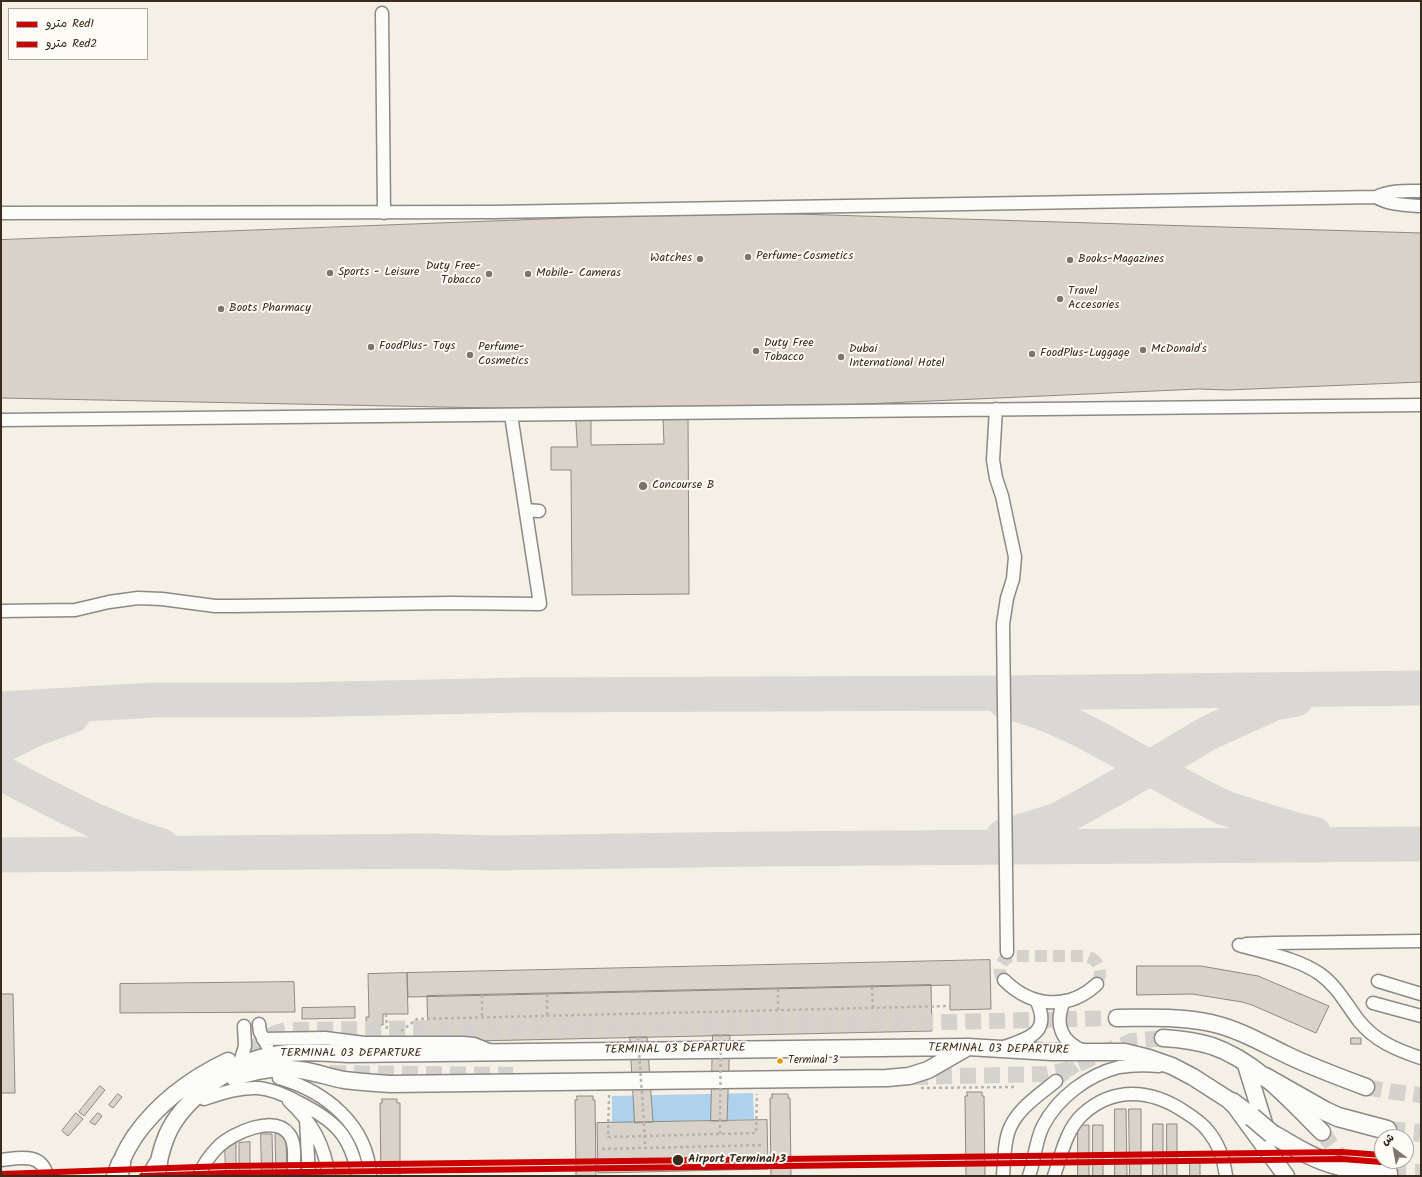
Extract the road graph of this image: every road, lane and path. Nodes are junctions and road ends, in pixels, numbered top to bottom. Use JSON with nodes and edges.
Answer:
{"nodes":[{"id":1,"x":382,"y":13,"type":"dead end"},
{"id":2,"x":1421,"y":191,"type":"edge"},
{"id":3,"x":1376,"y":197,"type":"junction"},
{"id":4,"x":1421,"y":206,"type":"edge"},
{"id":5,"x":1,"y":213,"type":"edge"},
{"id":6,"x":384,"y":213,"type":"junction"},
{"id":7,"x":1421,"y":405,"type":"edge"},
{"id":8,"x":996,"y":409,"type":"junction"},
{"id":9,"x":512,"y":414,"type":"junction"},
{"id":10,"x":1,"y":420,"type":"edge"},
{"id":11,"x":526,"y":510,"type":"junction"},
{"id":12,"x":539,"y":511,"type":"dead end"},
{"id":13,"x":1,"y":611,"type":"edge"},
{"id":14,"x":1421,"y":942,"type":"edge"},
{"id":15,"x":1007,"y":952,"type":"dead end"},
{"id":16,"x":1004,"y":980,"type":"dead end"},
{"id":17,"x":1378,"y":981,"type":"dead end"},
{"id":18,"x":1097,"y":984,"type":"dead end"},
{"id":19,"x":872,"y":987,"type":"dead end"},
{"id":20,"x":778,"y":989,"type":"dead end"},
{"id":21,"x":547,"y":994,"type":"dead end"},
{"id":22,"x":1421,"y":994,"type":"edge"},
{"id":23,"x":482,"y":995,"type":"dead end"},
{"id":24,"x":1036,"y":1000,"type":"junction"},
{"id":25,"x":1064,"y":1001,"type":"junction"},
{"id":26,"x":1373,"y":1003,"type":"dead end"},
{"id":27,"x":950,"y":1006,"type":"dead end"},
{"id":28,"x":873,"y":1008,"type":"junction"},
{"id":29,"x":778,"y":1010,"type":"junction"},
{"id":30,"x":386,"y":1014,"type":"dead end"},
{"id":31,"x":1176,"y":1014,"type":"junction"},
{"id":32,"x":547,"y":1016,"type":"junction"},
{"id":33,"x":1421,"y":1016,"type":"edge"},
{"id":34,"x":482,"y":1017,"type":"junction"},
{"id":35,"x":1117,"y":1018,"type":"tunnel mouth"},
{"id":36,"x":259,"y":1024,"type":"dead end"},
{"id":37,"x":244,"y":1026,"type":"dead end"},
{"id":38,"x":380,"y":1032,"type":"dead end"},
{"id":39,"x":387,"y":1032,"type":"junction"},
{"id":40,"x":393,"y":1032,"type":"dead end"},
{"id":41,"x":400,"y":1032,"type":"dead end"},
{"id":42,"x":720,"y":1035,"type":"dead end"},
{"id":43,"x":638,"y":1037,"type":"dead end"},
{"id":44,"x":1163,"y":1038,"type":"tunnel mouth"},
{"id":45,"x":263,"y":1039,"type":"junction"},
{"id":46,"x":1196,"y":1042,"type":"junction"},
{"id":47,"x":968,"y":1048,"type":"junction"},
{"id":48,"x":998,"y":1049,"type":"junction"},
{"id":49,"x":1084,"y":1051,"type":"junction"},
{"id":50,"x":496,"y":1053,"type":"junction"},
{"id":51,"x":279,"y":1054,"type":"junction"},
{"id":52,"x":1421,"y":1058,"type":"edge"},
{"id":53,"x":1246,"y":1065,"type":"junction"},
{"id":54,"x":232,"y":1066,"type":"junction"},
{"id":55,"x":1172,"y":1066,"type":"junction"},
{"id":56,"x":1265,"y":1077,"type":"junction"},
{"id":57,"x":279,"y":1078,"type":"dead end"},
{"id":58,"x":1056,"y":1081,"type":"tunnel mouth"},
{"id":59,"x":1366,"y":1087,"type":"tunnel mouth"},
{"id":60,"x":757,"y":1090,"type":"dead end"},
{"id":61,"x":275,"y":1091,"type":"junction"},
{"id":62,"x":609,"y":1091,"type":"dead end"},
{"id":63,"x":204,"y":1098,"type":"junction"},
{"id":64,"x":1232,"y":1102,"type":"junction"},
{"id":65,"x":306,"y":1118,"type":"junction"},
{"id":66,"x":1383,"y":1129,"type":"tunnel mouth"},
{"id":67,"x":1322,"y":1132,"type":"tunnel mouth"},
{"id":68,"x":167,"y":1134,"type":"junction"},
{"id":69,"x":720,"y":1134,"type":"junction"},
{"id":70,"x":1271,"y":1140,"type":"junction"},
{"id":71,"x":764,"y":1145,"type":"dead end"},
{"id":72,"x":645,"y":1148,"type":"junction"},
{"id":73,"x":602,"y":1149,"type":"dead end"},
{"id":74,"x":1,"y":1160,"type":"edge"},
{"id":75,"x":119,"y":1172,"type":"edge"},
{"id":76,"x":155,"y":1172,"type":"edge"},
{"id":77,"x":1388,"y":1173,"type":"dead end"},
{"id":78,"x":47,"y":1176,"type":"edge"},
{"id":79,"x":199,"y":1176,"type":"edge"},
{"id":80,"x":294,"y":1176,"type":"edge"},
{"id":81,"x":309,"y":1176,"type":"edge"},
{"id":82,"x":329,"y":1176,"type":"edge"},
{"id":83,"x":358,"y":1176,"type":"edge"},
{"id":84,"x":370,"y":1176,"type":"edge"},
{"id":85,"x":1003,"y":1176,"type":"edge"},
{"id":86,"x":1029,"y":1176,"type":"edge"},
{"id":87,"x":1054,"y":1176,"type":"edge"},
{"id":88,"x":1226,"y":1176,"type":"edge"},
{"id":89,"x":1286,"y":1176,"type":"edge"}],
"edges":[{"from":1,"to":6,"type":"lane"},
{"from":2,"to":3,"type":"lane"},
{"from":3,"to":4,"type":"lane"},
{"from":3,"to":6,"type":"lane"},
{"from":5,"to":6,"type":"lane"},
{"from":7,"to":8,"type":"lane"},
{"from":8,"to":9,"type":"lane"},
{"from":8,"to":15,"type":"lane"},
{"from":9,"to":10,"type":"lane"},
{"from":9,"to":11,"type":"lane"},
{"from":11,"to":12,"type":"lane"},
{"from":11,"to":13,"type":"lane"},
{"from":14,"to":52,"type":"lane"},
{"from":16,"to":24,"type":"lane"},
{"from":17,"to":22,"type":"lane"},
{"from":18,"to":25,"type":"lane"},
{"from":19,"to":28,"type":"path"},
{"from":20,"to":29,"type":"path"},
{"from":21,"to":32,"type":"path"},
{"from":23,"to":34,"type":"path"},
{"from":24,"to":25,"type":"lane"},
{"from":24,"to":48,"type":"lane"},
{"from":25,"to":49,"type":"lane"},
{"from":26,"to":33,"type":"lane"},
{"from":27,"to":28,"type":"path"},
{"from":28,"to":29,"type":"path"},
{"from":29,"to":32,"type":"path"},
{"from":30,"to":39,"type":"path"},
{"from":31,"to":35,"type":"main road"},
{"from":31,"to":46,"type":"main road"},
{"from":31,"to":59,"type":"main road"},
{"from":32,"to":34,"type":"path"},
{"from":34,"to":41,"type":"path"},
{"from":36,"to":45,"type":"lane"},
{"from":37,"to":54,"type":"lane"},
{"from":38,"to":39,"type":"path"},
{"from":39,"to":40,"type":"path"},
{"from":42,"to":69,"type":"path","bridge":true},
{"from":43,"to":72,"type":"path","bridge":true},
{"from":44,"to":46,"type":"main road"},
{"from":45,"to":50,"type":"lane"},
{"from":45,"to":51,"type":"lane"},
{"from":46,"to":53,"type":"main road"},
{"from":47,"to":48,"type":"main road","name":"TERMINAL 03 DEPARTURE"},
{"from":47,"to":50,"type":"main road","name":"TERMINAL 03 DEPARTURE"},
{"from":47,"to":63,"type":"main road"},
{"from":48,"to":49,"type":"main road","name":"TERMINAL 03 DEPARTURE"},
{"from":49,"to":55,"type":"main road","name":"TERMINAL 03 DEPARTURE"},
{"from":50,"to":51,"type":"main road","name":"TERMINAL 03 DEPARTURE"},
{"from":51,"to":54,"type":"main road","name":"TERMINAL 03 DEPARTURE"},
{"from":53,"to":56,"type":"main road"},
{"from":53,"to":70,"type":"main road"},
{"from":54,"to":68,"type":"main road","name":"TERMINAL 03 DEPARTURE"},
{"from":54,"to":75,"type":"main road"},
{"from":55,"to":64,"type":"main road","name":"TERMINAL 03 DEPARTURE"},
{"from":55,"to":86,"type":"lane"},
{"from":56,"to":66,"type":"highway"},
{"from":56,"to":67,"type":"main road"},
{"from":57,"to":84,"type":"lane"},
{"from":58,"to":85,"type":"lane"},
{"from":60,"to":69,"type":"path"},
{"from":61,"to":63,"type":"lane"},
{"from":61,"to":65,"type":"lane"},
{"from":61,"to":83,"type":"lane"},
{"from":62,"to":69,"type":"path"},
{"from":63,"to":68,"type":"main road"},
{"from":64,"to":70,"type":"highway","bridge":true},
{"from":64,"to":89,"type":"main road"},
{"from":65,"to":81,"type":"lane"},
{"from":65,"to":82,"type":"lane"},
{"from":68,"to":76,"type":"main road","name":"TERMINAL 03 DEPARTURE"},
{"from":70,"to":77,"type":"highway"},
{"from":71,"to":72,"type":"path"},
{"from":72,"to":73,"type":"path"},
{"from":74,"to":78,"type":"lane"},
{"from":79,"to":80,"type":"lane"},
{"from":87,"to":88,"type":"lane"}]}
